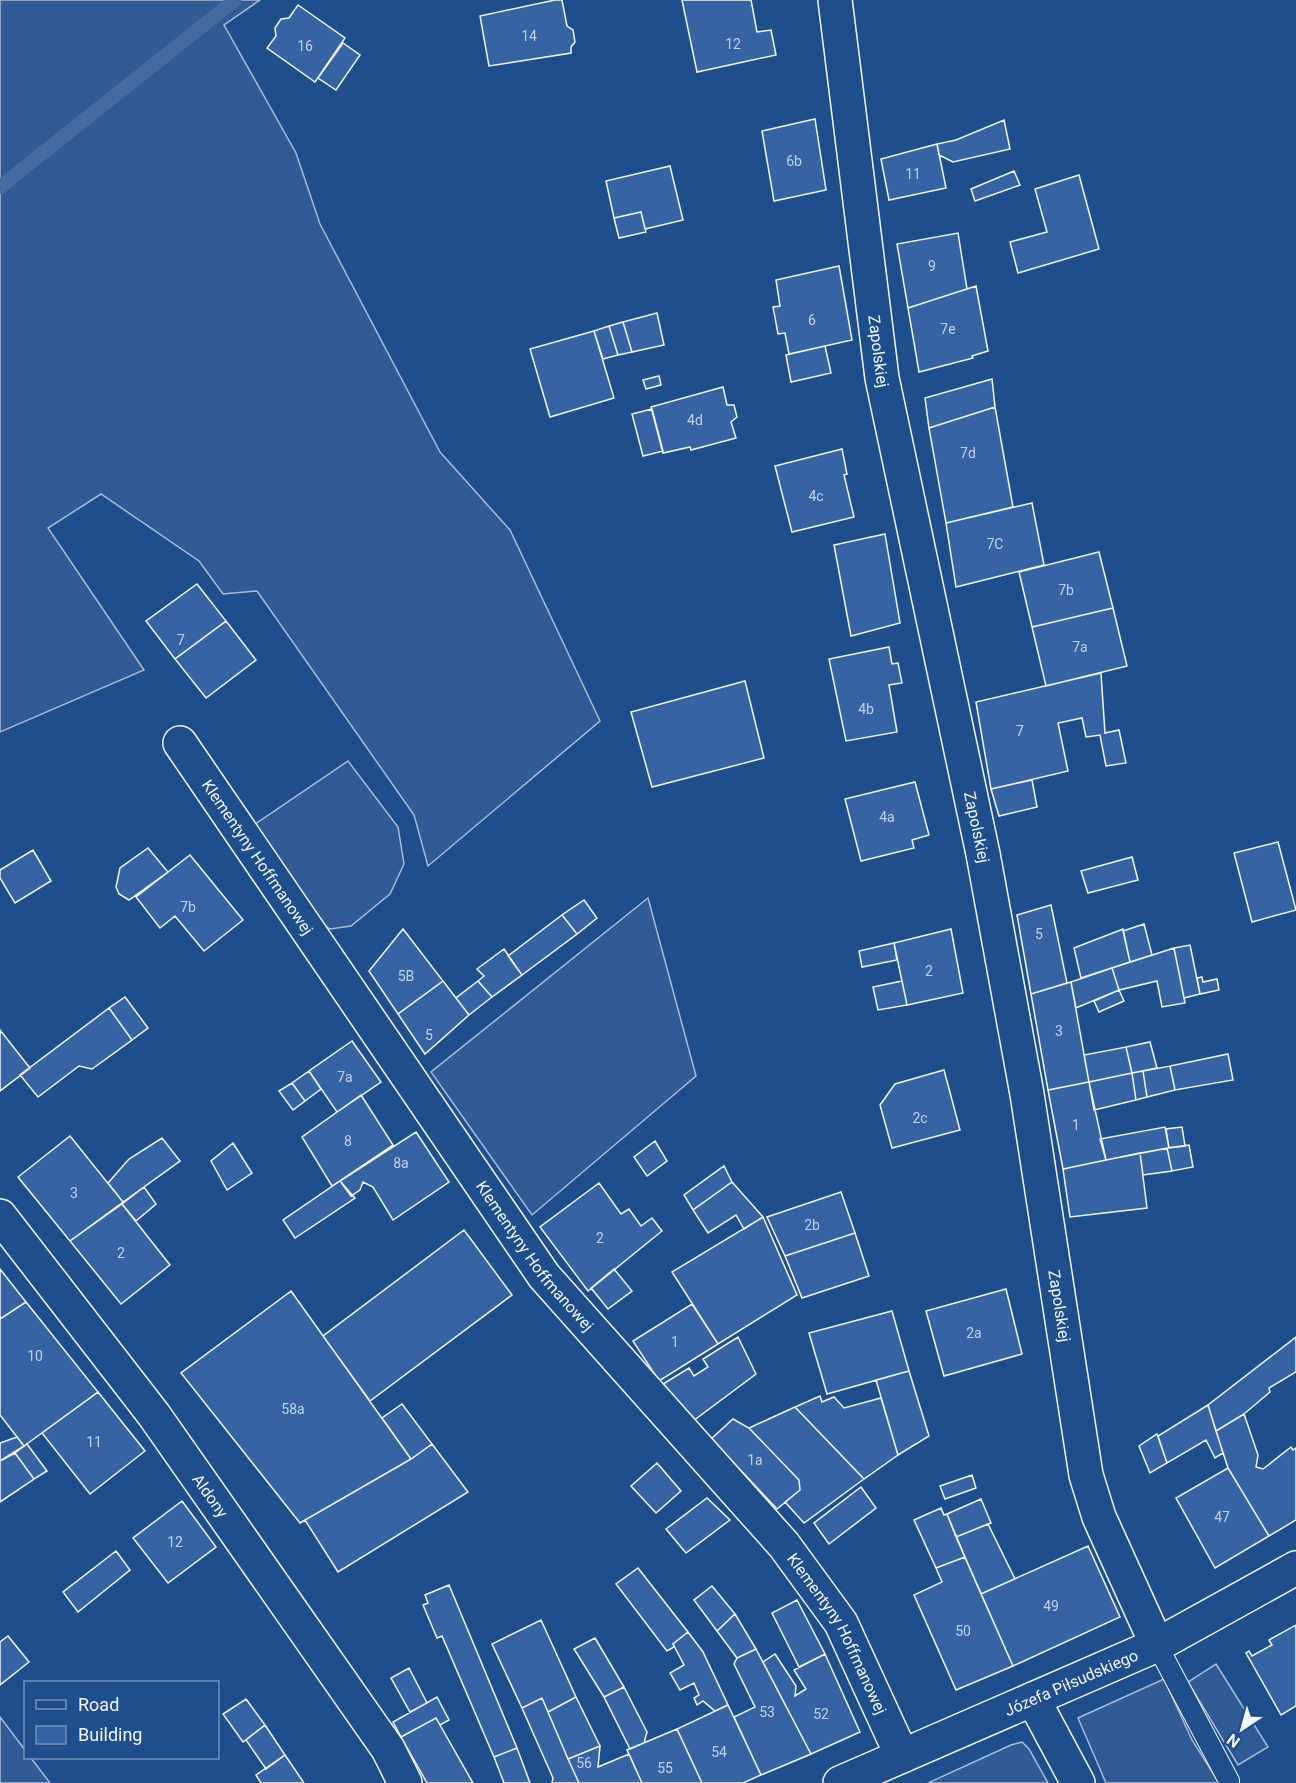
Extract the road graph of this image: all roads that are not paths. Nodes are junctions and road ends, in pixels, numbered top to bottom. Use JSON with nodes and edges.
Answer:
{"nodes":[{"id":1,"x":835,"y":0,"type":"edge"},
{"id":2,"x":180,"y":743,"type":"dead end"},
{"id":3,"x":0,"y":1216,"type":"edge"},
{"id":4,"x":1296,"y":1568,"type":"edge"},
{"id":5,"x":1157,"y":1645,"type":"junction"},
{"id":6,"x":1033,"y":1699,"type":"junction"},
{"id":7,"x":902,"y":1756,"type":"junction"},
{"id":8,"x":1229,"y":1781,"type":"dead end"},
{"id":9,"x":405,"y":1783,"type":"edge"},
{"id":10,"x":840,"y":1783,"type":"edge"},
{"id":11,"x":1078,"y":1783,"type":"edge"}],
"edges":[{"from":1,"to":5,"type":"street","name":"Zapolskiej"},
{"from":2,"to":7,"type":"street","name":"Klementyny Hoffmanowej"},
{"from":3,"to":9,"type":"street","name":"Aldony"},
{"from":4,"to":5,"type":"street","name":"Józefa Piłsudskiego"},
{"from":5,"to":6,"type":"street","name":"Józefa Piłsudskiego"},
{"from":5,"to":8,"type":"lane"},
{"from":6,"to":7,"type":"street","name":"Józefa Piłsudskiego"},
{"from":6,"to":11,"type":"street"},
{"from":7,"to":10,"type":"street","name":"Józefa Piłsudskiego"}]}
